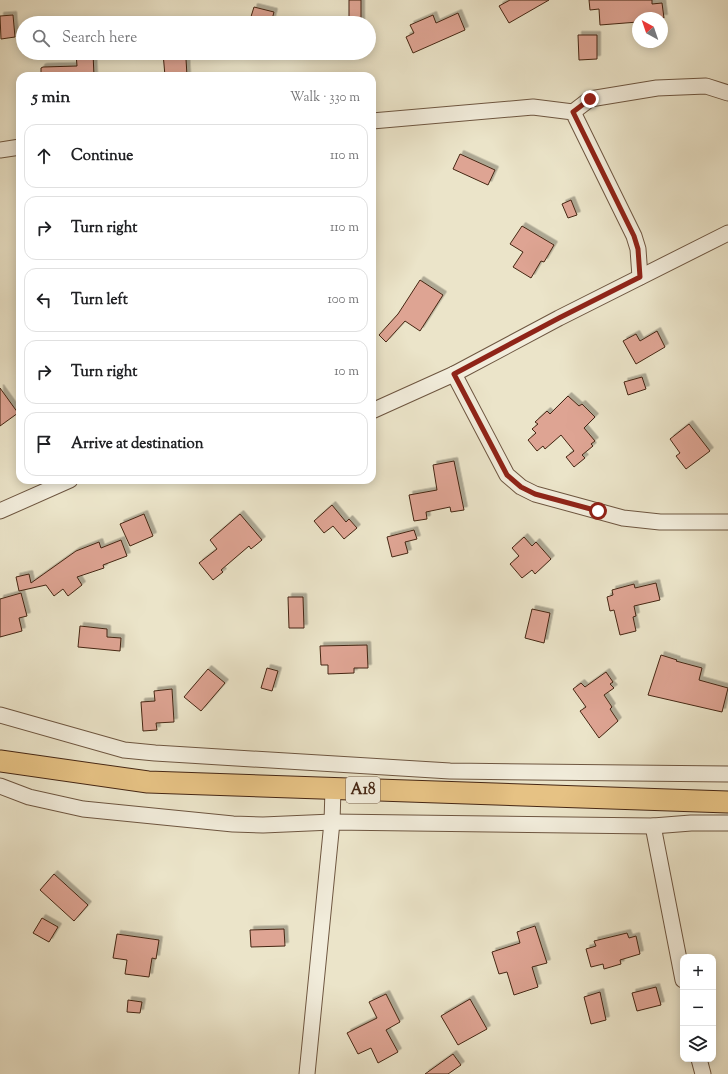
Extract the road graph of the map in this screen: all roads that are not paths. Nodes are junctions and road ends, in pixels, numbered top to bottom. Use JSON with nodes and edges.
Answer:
{"nodes":[{"id":1,"x":728,"y":93,"type":"edge"},
{"id":2,"x":573,"y":112,"type":"junction"},
{"id":3,"x":376,"y":121,"type":"edge"},
{"id":4,"x":16,"y":148,"type":"edge"},
{"id":5,"x":0,"y":150,"type":"edge"},
{"id":6,"x":728,"y":233,"type":"edge"},
{"id":7,"x":640,"y":277,"type":"junction"},
{"id":8,"x":454,"y":374,"type":"junction"},
{"id":9,"x":376,"y":409,"type":"edge"},
{"id":10,"x":61,"y":484,"type":"edge"},
{"id":11,"x":0,"y":511,"type":"edge"},
{"id":12,"x":728,"y":522,"type":"edge"},
{"id":13,"x":0,"y":715,"type":"edge"},
{"id":14,"x":0,"y":761,"type":"edge"},
{"id":15,"x":728,"y":774,"type":"edge"},
{"id":16,"x":0,"y":786,"type":"edge"},
{"id":17,"x":333,"y":789,"type":"junction"},
{"id":18,"x":728,"y":802,"type":"edge"},
{"id":19,"x":332,"y":822,"type":"junction"},
{"id":20,"x":728,"y":823,"type":"edge"},
{"id":21,"x":653,"y":826,"type":"junction"},
{"id":22,"x":680,"y":965,"type":"edge"},
{"id":23,"x":700,"y":1062,"type":"edge"},
{"id":24,"x":307,"y":1074,"type":"edge"},
{"id":25,"x":703,"y":1074,"type":"edge"}],
"edges":[{"from":1,"to":2,"type":"street"},
{"from":2,"to":3,"type":"street"},
{"from":2,"to":7,"type":"street"},
{"from":4,"to":5,"type":"street"},
{"from":6,"to":7,"type":"street"},
{"from":7,"to":8,"type":"street"},
{"from":8,"to":9,"type":"street"},
{"from":8,"to":12,"type":"street"},
{"from":10,"to":11,"type":"street"},
{"from":13,"to":15,"type":"street"},
{"from":14,"to":17,"type":"highway","number":"A18"},
{"from":16,"to":19,"type":"street"},
{"from":17,"to":18,"type":"highway","number":"A18"},
{"from":17,"to":19,"type":"street"},
{"from":19,"to":21,"type":"street"},
{"from":19,"to":24,"type":"street"},
{"from":20,"to":21,"type":"street"},
{"from":21,"to":22,"type":"street"},
{"from":23,"to":25,"type":"street"}]}
